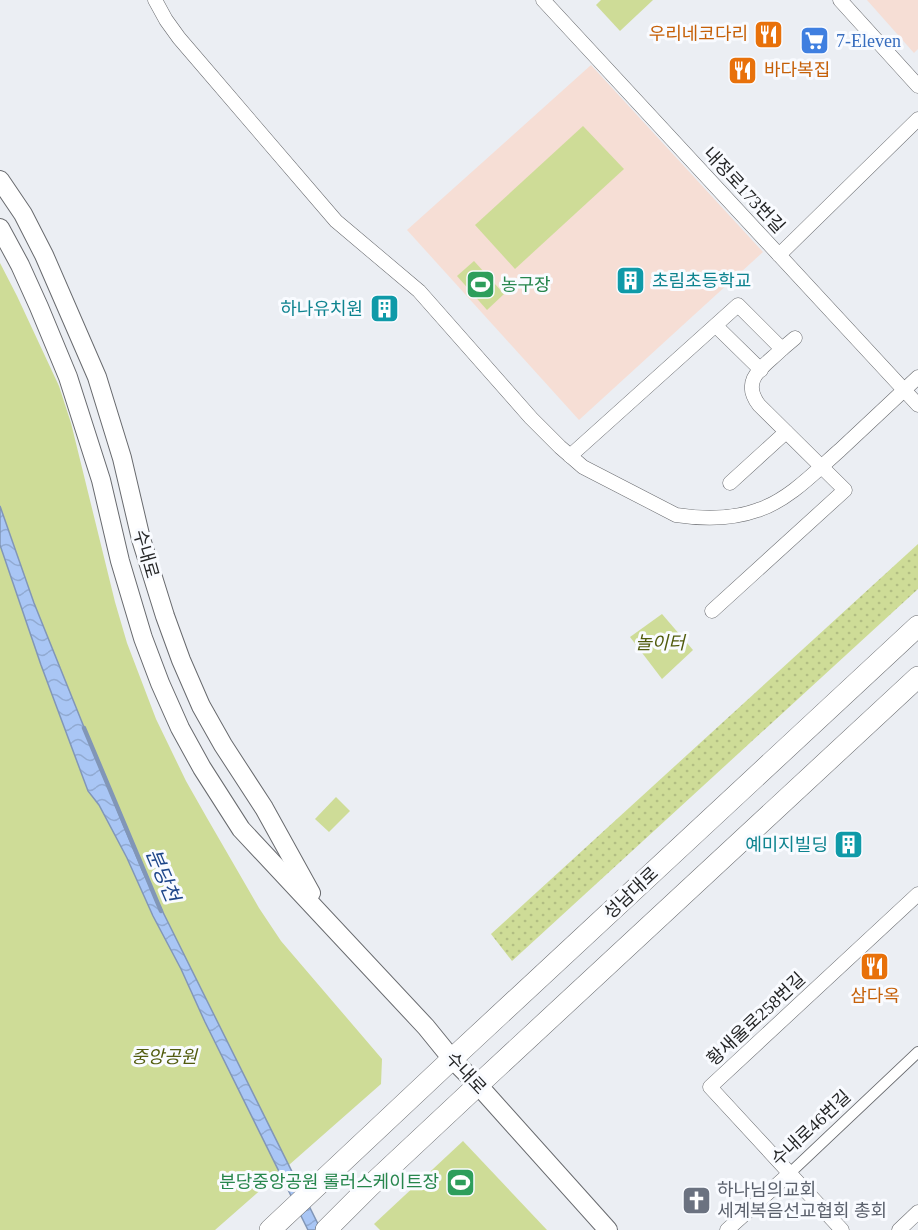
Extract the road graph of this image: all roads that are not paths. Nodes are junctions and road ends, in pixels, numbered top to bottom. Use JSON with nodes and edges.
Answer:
{"nodes":[{"id":1,"x":155,"y":0,"type":"edge"},
{"id":2,"x":543,"y":0,"type":"edge"},
{"id":3,"x":840,"y":0,"type":"edge"},
{"id":4,"x":918,"y":86,"type":"edge"},
{"id":5,"x":918,"y":119,"type":"edge"},
{"id":6,"x":0,"y":180,"type":"edge"},
{"id":7,"x":0,"y":228,"type":"edge"},
{"id":8,"x":779,"y":255,"type":"junction"},
{"id":9,"x":716,"y":326,"type":"junction"},
{"id":10,"x":795,"y":338,"type":"dead end"},
{"id":11,"x":782,"y":349,"type":"junction"},
{"id":12,"x":761,"y":370,"type":"junction"},
{"id":13,"x":918,"y":377,"type":"edge"},
{"id":14,"x":904,"y":390,"type":"junction"},
{"id":15,"x":918,"y":405,"type":"edge"},
{"id":16,"x":786,"y":432,"type":"junction"},
{"id":17,"x":570,"y":456,"type":"junction"},
{"id":18,"x":822,"y":466,"type":"junction"},
{"id":19,"x":730,"y":483,"type":"dead end"},
{"id":20,"x":712,"y":611,"type":"dead end"},
{"id":21,"x":918,"y":626,"type":"edge"},
{"id":22,"x":918,"y":677,"type":"edge"},
{"id":23,"x":918,"y":894,"type":"edge"},
{"id":24,"x":323,"y":916,"type":"junction"},
{"id":25,"x":918,"y":1052,"type":"edge"},
{"id":26,"x":452,"y":1059,"type":"junction"},
{"id":27,"x":478,"y":1085,"type":"junction"},
{"id":28,"x":790,"y":1173,"type":"junction"},
{"id":29,"x":918,"y":1212,"type":"edge"},
{"id":30,"x":270,"y":1230,"type":"edge"},
{"id":31,"x":326,"y":1230,"type":"edge"},
{"id":32,"x":608,"y":1230,"type":"edge"},
{"id":33,"x":727,"y":1230,"type":"edge"},
{"id":34,"x":842,"y":1230,"type":"edge"},
{"id":35,"x":899,"y":1230,"type":"edge"}],
"edges":[{"from":1,"to":17,"type":"street"},
{"from":2,"to":8,"type":"street","name":"내정로173번길"},
{"from":3,"to":4,"type":"street"},
{"from":5,"to":8,"type":"street"},
{"from":6,"to":24,"type":"main road","name":"수내로"},
{"from":7,"to":24,"type":"main road","name":"수내로"},
{"from":8,"to":14,"type":"street","name":"내정로173번길"},
{"from":9,"to":11,"type":"street"},
{"from":9,"to":12,"type":"street"},
{"from":9,"to":17,"type":"street"},
{"from":10,"to":11,"type":"street"},
{"from":11,"to":12,"type":"street"},
{"from":12,"to":16,"type":"street"},
{"from":13,"to":14,"type":"street"},
{"from":14,"to":15,"type":"street","name":"내정로173번길"},
{"from":14,"to":18,"type":"street"},
{"from":16,"to":18,"type":"street"},
{"from":16,"to":19,"type":"street"},
{"from":17,"to":18,"type":"street"},
{"from":18,"to":20,"type":"street"},
{"from":21,"to":26,"type":"main road","name":"성남대로"},
{"from":22,"to":27,"type":"main road","name":"성남대로"},
{"from":23,"to":28,"type":"street","name":"황새울로258번길"},
{"from":24,"to":26,"type":"main road","name":"수내로"},
{"from":25,"to":28,"type":"street","name":"수내로46번길"},
{"from":26,"to":27,"type":"main road","name":"수내로"},
{"from":26,"to":30,"type":"main road","name":"성남대로"},
{"from":27,"to":31,"type":"main road","name":"성남대로"},
{"from":27,"to":32,"type":"main road","name":"수내로"},
{"from":28,"to":33,"type":"street","name":"수내로46번길"},
{"from":28,"to":34,"type":"street","name":"황새울로258번길"},
{"from":29,"to":35,"type":"street"}]}
